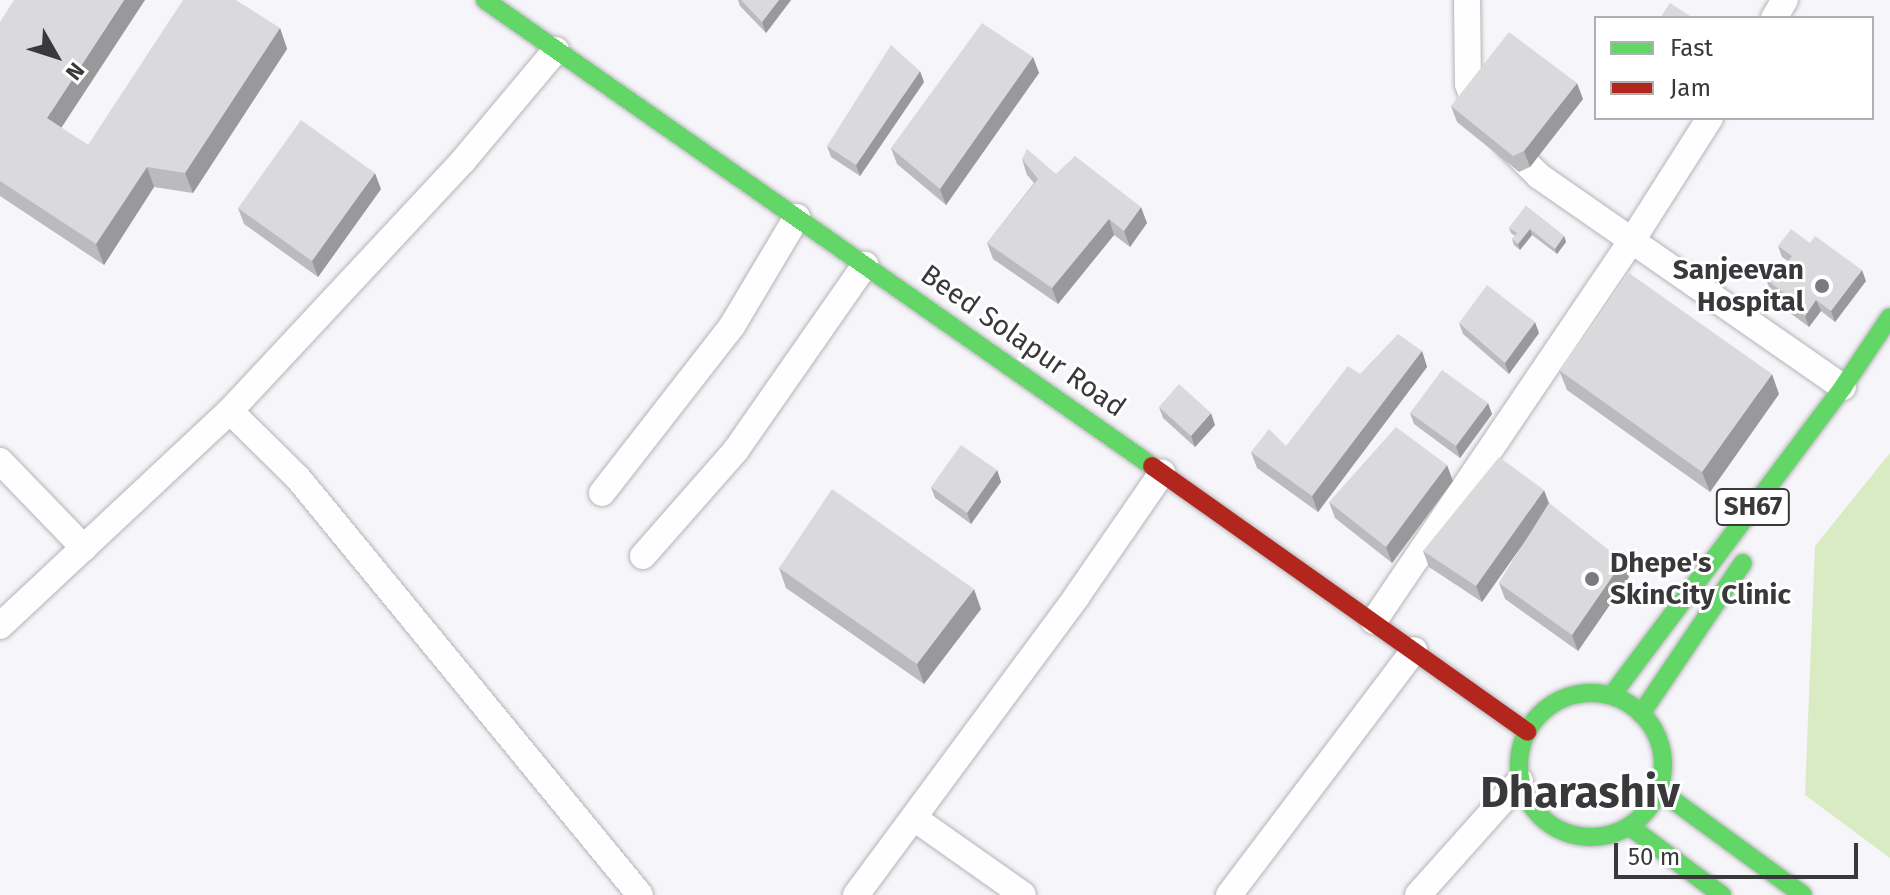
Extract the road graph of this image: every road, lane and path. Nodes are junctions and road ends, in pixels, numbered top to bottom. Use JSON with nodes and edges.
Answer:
{"nodes":[{"id":1,"x":485,"y":0,"type":"edge"},
{"id":2,"x":1467,"y":0,"type":"edge"},
{"id":3,"x":556,"y":50,"type":"junction"},
{"id":4,"x":1709,"y":120,"type":"edge"},
{"id":5,"x":797,"y":217,"type":"junction"},
{"id":6,"x":1631,"y":242,"type":"junction"},
{"id":7,"x":865,"y":265,"type":"junction"},
{"id":8,"x":1890,"y":317,"type":"edge"},
{"id":9,"x":1890,"y":344,"type":"edge"},
{"id":10,"x":1843,"y":387,"type":"junction"},
{"id":11,"x":230,"y":411,"type":"junction"},
{"id":12,"x":0,"y":461,"type":"edge"},
{"id":13,"x":1810,"y":463,"type":"dead end"},
{"id":14,"x":1162,"y":473,"type":"junction"},
{"id":15,"x":602,"y":493,"type":"dead end"},
{"id":16,"x":1757,"y":542,"type":"dead end"},
{"id":17,"x":84,"y":548,"type":"junction"},
{"id":18,"x":643,"y":556,"type":"dead end"},
{"id":19,"x":1374,"y":621,"type":"junction"},
{"id":20,"x":0,"y":626,"type":"edge"},
{"id":21,"x":1414,"y":650,"type":"junction"},
{"id":22,"x":1612,"y":695,"type":"junction"},
{"id":23,"x":1641,"y":714,"type":"junction"},
{"id":24,"x":1527,"y":732,"type":"junction"},
{"id":25,"x":1520,"y":781,"type":"junction"},
{"id":26,"x":1659,"y":790,"type":"junction"},
{"id":27,"x":914,"y":818,"type":"junction"},
{"id":28,"x":1629,"y":826,"type":"junction"},
{"id":29,"x":640,"y":895,"type":"edge"},
{"id":30,"x":856,"y":895,"type":"edge"},
{"id":31,"x":1023,"y":895,"type":"edge"},
{"id":32,"x":1229,"y":895,"type":"edge"},
{"id":33,"x":1418,"y":895,"type":"edge"},
{"id":34,"x":1722,"y":895,"type":"edge"},
{"id":35,"x":1803,"y":895,"type":"edge"}],
"edges":[{"from":1,"to":3,"type":"main road","name":"Beed Solapur Road"},
{"from":2,"to":6,"type":"street"},
{"from":3,"to":5,"type":"main road","name":"Beed Solapur Road"},
{"from":3,"to":11,"type":"street"},
{"from":4,"to":6,"type":"street"},
{"from":5,"to":7,"type":"main road","name":"Beed Solapur Road"},
{"from":5,"to":15,"type":"street"},
{"from":6,"to":10,"type":"street"},
{"from":6,"to":19,"type":"street"},
{"from":7,"to":14,"type":"main road","name":"Beed Solapur Road"},
{"from":7,"to":18,"type":"street"},
{"from":8,"to":10,"type":"main road","number":"SH67"},
{"from":9,"to":13,"type":"main road"},
{"from":10,"to":22,"type":"main road","number":"SH67"},
{"from":11,"to":17,"type":"street"},
{"from":11,"to":29,"type":"street"},
{"from":12,"to":17,"type":"street"},
{"from":14,"to":19,"type":"main road","name":"Beed Solapur Road"},
{"from":14,"to":27,"type":"street"},
{"from":16,"to":23,"type":"main road"},
{"from":17,"to":20,"type":"street"},
{"from":19,"to":21,"type":"main road","name":"Beed Solapur Road"},
{"from":21,"to":24,"type":"main road","name":"Beed Solapur Road"},
{"from":21,"to":32,"type":"street"},
{"from":22,"to":23,"type":"main road"},
{"from":22,"to":24,"type":"main road"},
{"from":23,"to":26,"type":"main road"},
{"from":24,"to":25,"type":"main road"},
{"from":25,"to":28,"type":"main road"},
{"from":25,"to":33,"type":"street"},
{"from":26,"to":28,"type":"main road"},
{"from":26,"to":35,"type":"main road"},
{"from":27,"to":30,"type":"street"},
{"from":27,"to":31,"type":"street"},
{"from":28,"to":34,"type":"main road"}]}
